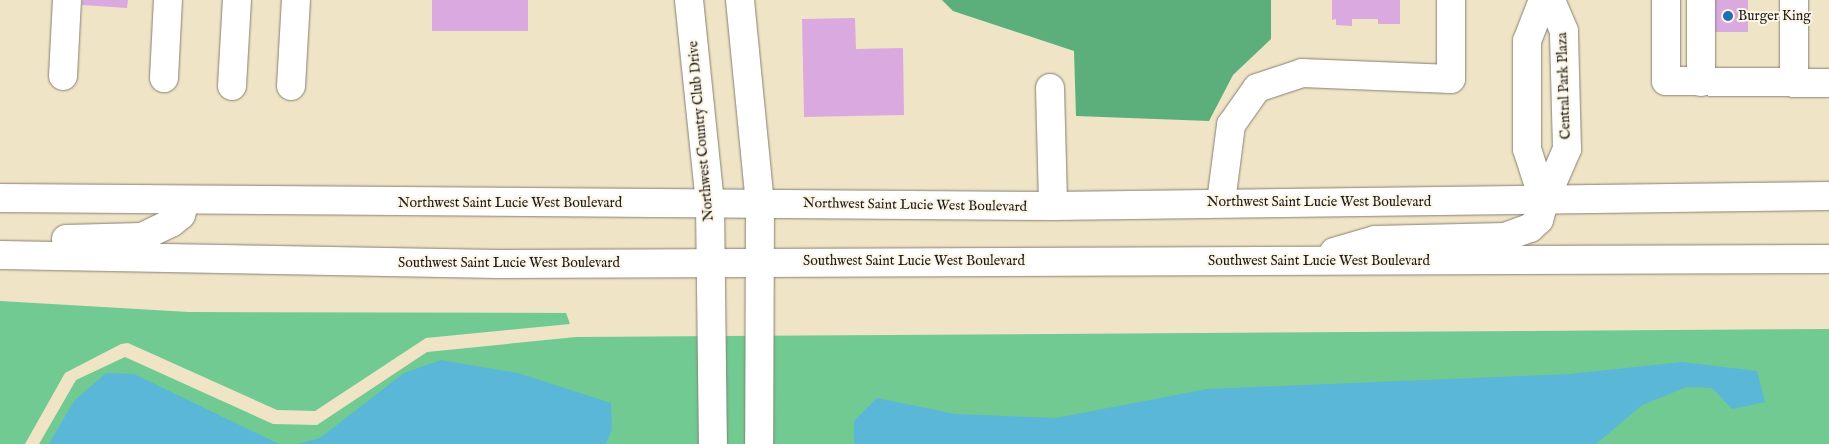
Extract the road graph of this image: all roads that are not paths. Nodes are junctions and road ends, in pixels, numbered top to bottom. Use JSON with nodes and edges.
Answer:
{"nodes":[{"id":1,"x":67,"y":0,"type":"edge"},
{"id":2,"x":168,"y":0,"type":"edge"},
{"id":3,"x":237,"y":0,"type":"edge"},
{"id":4,"x":296,"y":0,"type":"edge"},
{"id":5,"x":689,"y":0,"type":"edge"},
{"id":6,"x":740,"y":0,"type":"edge"},
{"id":7,"x":1451,"y":0,"type":"edge"},
{"id":8,"x":1543,"y":0,"type":"edge"},
{"id":9,"x":1551,"y":0,"type":"edge"},
{"id":10,"x":1666,"y":0,"type":"edge"},
{"id":11,"x":1700,"y":0,"type":"edge"},
{"id":12,"x":1794,"y":0,"type":"edge"},
{"id":13,"x":63,"y":76,"type":"dead end"},
{"id":14,"x":164,"y":78,"type":"dead end"},
{"id":15,"x":1700,"y":82,"type":"junction"},
{"id":16,"x":1794,"y":82,"type":"junction"},
{"id":17,"x":1829,"y":84,"type":"edge"},
{"id":18,"x":232,"y":86,"type":"dead end"},
{"id":19,"x":291,"y":86,"type":"dead end"},
{"id":20,"x":1050,"y":88,"type":"dead end"},
{"id":21,"x":1829,"y":196,"type":"edge"},
{"id":22,"x":0,"y":198,"type":"edge"},
{"id":23,"x":185,"y":201,"type":"junction"},
{"id":24,"x":1221,"y":202,"type":"junction"},
{"id":25,"x":1544,"y":202,"type":"junction"},
{"id":26,"x":760,"y":203,"type":"junction"},
{"id":27,"x":710,"y":204,"type":"junction"},
{"id":28,"x":1053,"y":206,"type":"junction"},
{"id":29,"x":0,"y":237,"type":"edge"},
{"id":30,"x":0,"y":255,"type":"edge"},
{"id":31,"x":1829,"y":259,"type":"edge"},
{"id":32,"x":1303,"y":261,"type":"junction"},
{"id":33,"x":711,"y":262,"type":"junction"},
{"id":34,"x":758,"y":262,"type":"junction"},
{"id":35,"x":713,"y":444,"type":"edge"},
{"id":36,"x":759,"y":444,"type":"edge"}],
"edges":[{"from":1,"to":13,"type":"main road"},
{"from":2,"to":14,"type":"main road"},
{"from":3,"to":18,"type":"main road"},
{"from":4,"to":19,"type":"main road"},
{"from":5,"to":27,"type":"main road","name":"Northwest Country Club Drive"},
{"from":6,"to":26,"type":"main road"},
{"from":7,"to":24,"type":"main road"},
{"from":8,"to":25,"type":"main road"},
{"from":9,"to":25,"type":"main road","name":"Central Park Plaza"},
{"from":10,"to":15,"type":"main road"},
{"from":11,"to":15,"type":"main road"},
{"from":12,"to":16,"type":"main road"},
{"from":15,"to":16,"type":"main road"},
{"from":16,"to":17,"type":"main road"},
{"from":20,"to":28,"type":"main road"},
{"from":21,"to":25,"type":"main road","name":"Northwest Saint Lucie West Boulevard"},
{"from":22,"to":23,"type":"main road","name":"Northwest Saint Lucie West Boulevard"},
{"from":23,"to":27,"type":"main road","name":"Northwest Saint Lucie West Boulevard"},
{"from":23,"to":29,"type":"main road"},
{"from":24,"to":25,"type":"main road","name":"Northwest Saint Lucie West Boulevard"},
{"from":24,"to":28,"type":"main road","name":"Northwest Saint Lucie West Boulevard"},
{"from":25,"to":32,"type":"main road","name":"Central Park Plaza"},
{"from":26,"to":27,"type":"main road","name":"Northwest Saint Lucie West Boulevard"},
{"from":26,"to":28,"type":"main road","name":"Northwest Saint Lucie West Boulevard"},
{"from":26,"to":34,"type":"main road"},
{"from":27,"to":33,"type":"main road","name":"Northwest Country Club Drive"},
{"from":30,"to":33,"type":"main road","name":"Southwest Saint Lucie West Boulevard"},
{"from":31,"to":32,"type":"main road","name":"Southwest Saint Lucie West Boulevard"},
{"from":32,"to":34,"type":"main road","name":"Southwest Saint Lucie West Boulevard"},
{"from":33,"to":34,"type":"main road","name":"Southwest Saint Lucie West Boulevard"},
{"from":33,"to":35,"type":"main road","name":"Northwest Country Club Drive"},
{"from":34,"to":36,"type":"main road"}]}
